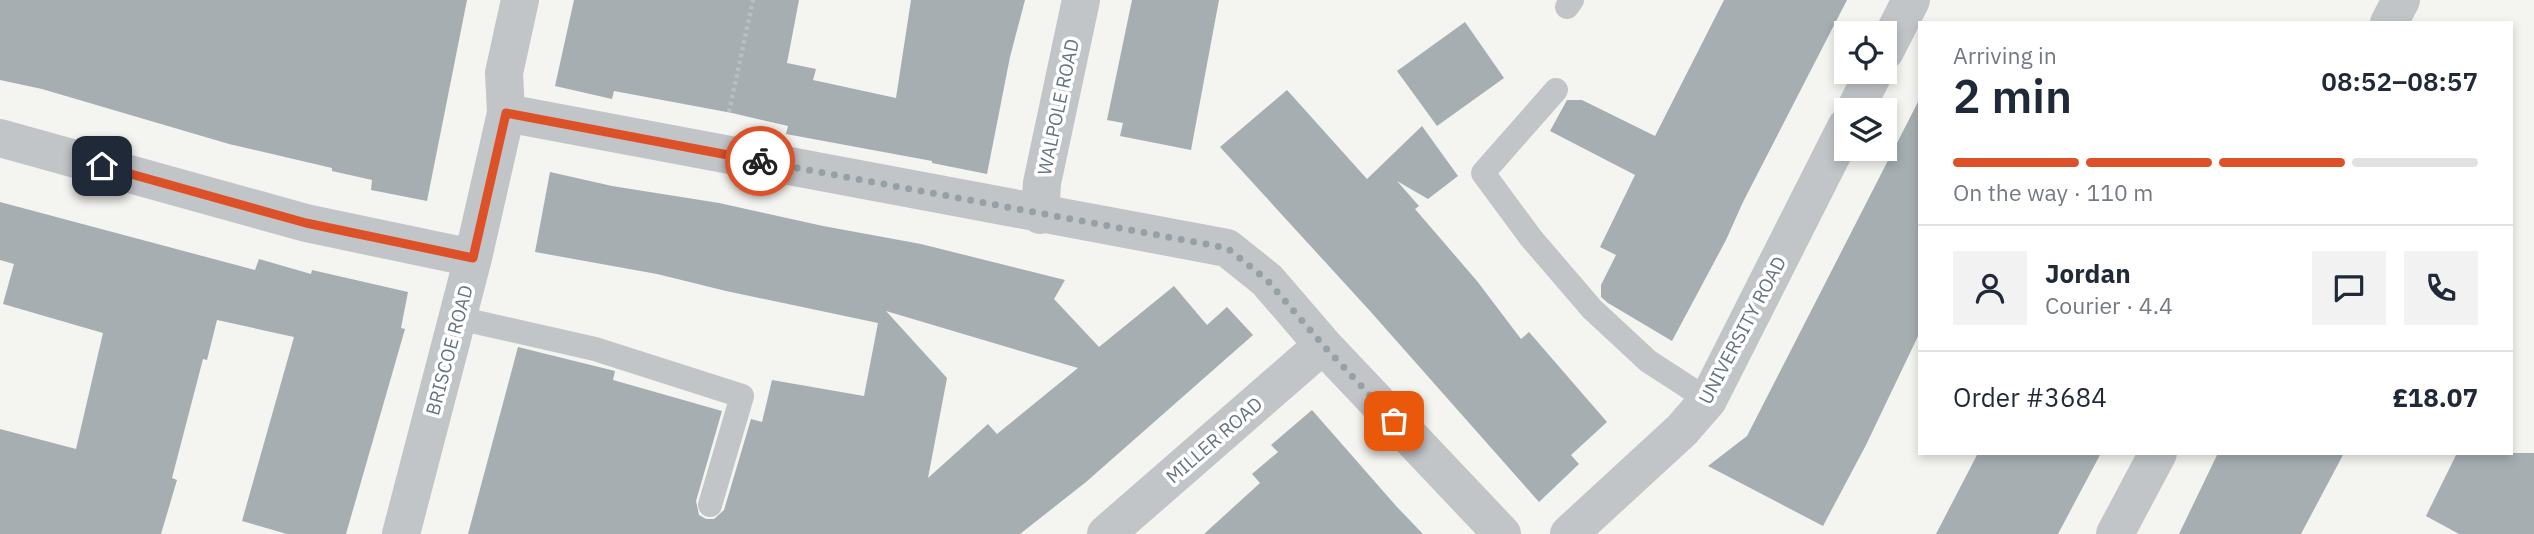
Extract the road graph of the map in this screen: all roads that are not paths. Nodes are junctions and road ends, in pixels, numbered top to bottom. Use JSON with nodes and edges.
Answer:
{"nodes":[{"id":1,"x":520,"y":0,"type":"edge"},
{"id":2,"x":1080,"y":0,"type":"edge"},
{"id":3,"x":1911,"y":0,"type":"edge"},
{"id":4,"x":2401,"y":0,"type":"edge"},
{"id":5,"x":2390,"y":21,"type":"edge"},
{"id":6,"x":1897,"y":27,"type":"edge"},
{"id":7,"x":1556,"y":90,"type":"dead end"},
{"id":8,"x":506,"y":113,"type":"junction"},
{"id":9,"x":0,"y":138,"type":"edge"},
{"id":10,"x":1834,"y":151,"type":"edge"},
{"id":11,"x":1040,"y":215,"type":"junction"},
{"id":12,"x":473,"y":258,"type":"junction"},
{"id":13,"x":458,"y":318,"type":"junction"},
{"id":14,"x":1323,"y":345,"type":"junction"},
{"id":15,"x":1708,"y":400,"type":"junction"},
{"id":16,"x":2157,"y":455,"type":"edge"},
{"id":17,"x":710,"y":505,"type":"dead end"},
{"id":18,"x":401,"y":534,"type":"edge"},
{"id":19,"x":1106,"y":534,"type":"edge"},
{"id":20,"x":1502,"y":534,"type":"edge"},
{"id":21,"x":1569,"y":534,"type":"edge"},
{"id":22,"x":2115,"y":534,"type":"edge"}],
"edges":[{"from":1,"to":8,"type":"street","name":"BRISCOE ROAD"},
{"from":2,"to":11,"type":"street","name":"WALPOLE ROAD"},
{"from":3,"to":6,"type":"street"},
{"from":4,"to":5,"type":"street"},
{"from":7,"to":15,"type":"lane"},
{"from":8,"to":11,"type":"street"},
{"from":8,"to":12,"type":"street","name":"BRISCOE ROAD"},
{"from":9,"to":12,"type":"street"},
{"from":10,"to":15,"type":"street","name":"UNIVERSITY ROAD"},
{"from":11,"to":14,"type":"street"},
{"from":12,"to":13,"type":"street","name":"BRISCOE ROAD"},
{"from":13,"to":17,"type":"lane"},
{"from":13,"to":18,"type":"street","name":"BRISCOE ROAD"},
{"from":14,"to":19,"type":"street","name":"MILLER ROAD"},
{"from":14,"to":20,"type":"street"},
{"from":15,"to":21,"type":"street","name":"UNIVERSITY ROAD"},
{"from":16,"to":22,"type":"street"}]}
